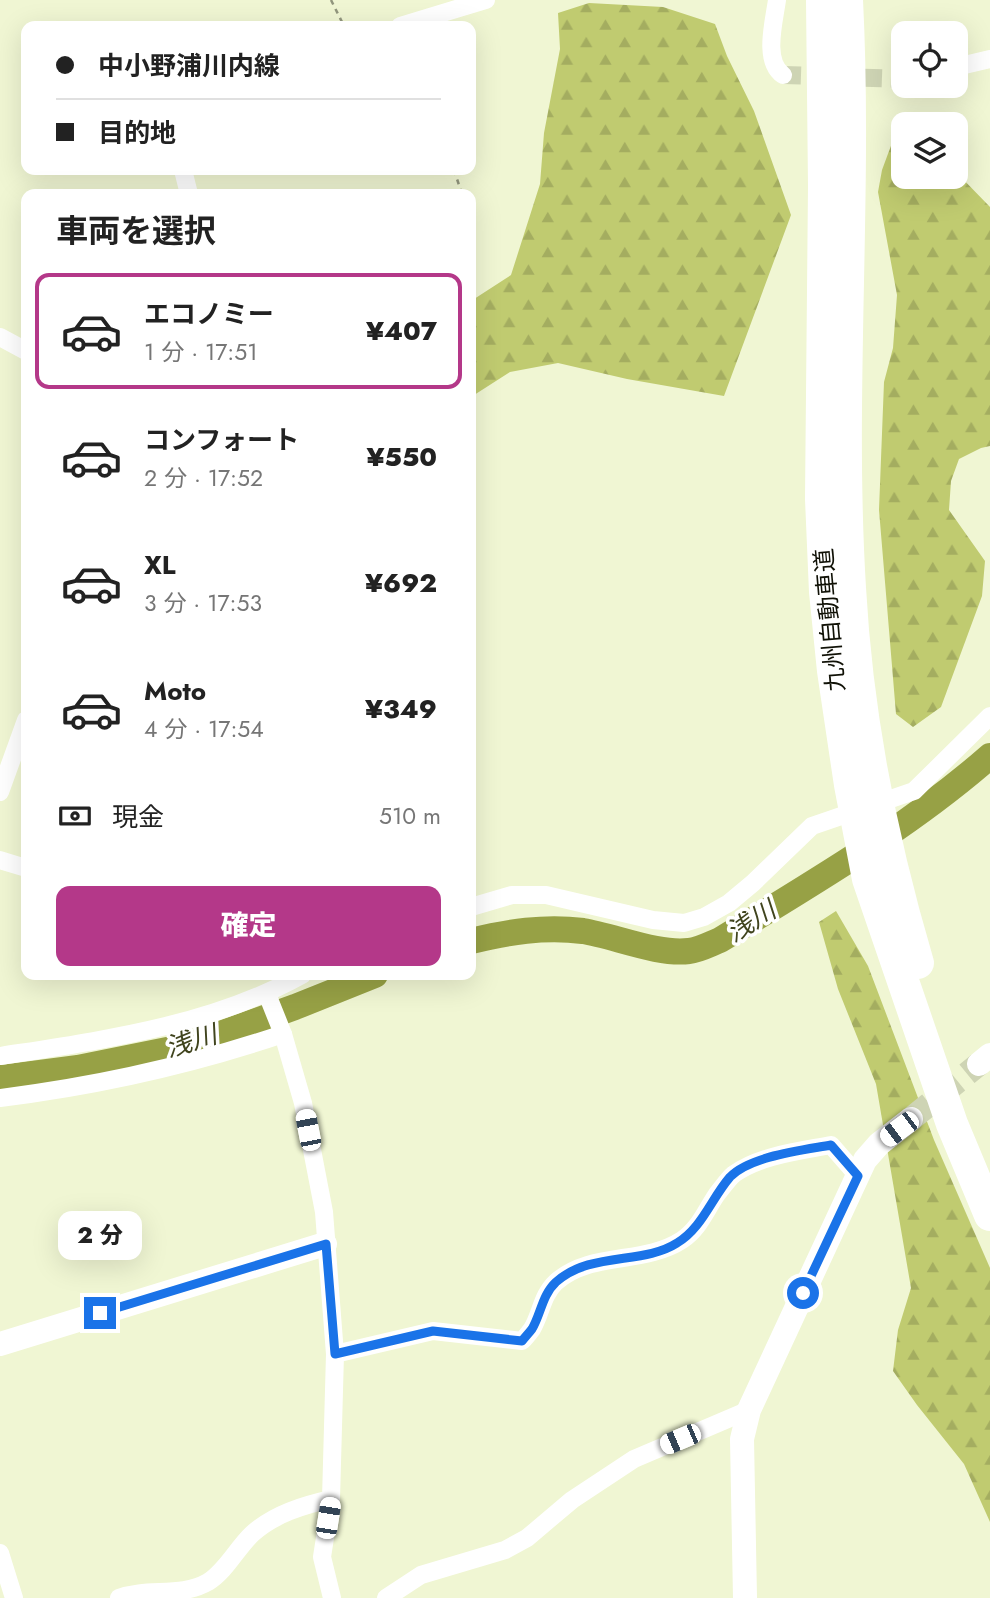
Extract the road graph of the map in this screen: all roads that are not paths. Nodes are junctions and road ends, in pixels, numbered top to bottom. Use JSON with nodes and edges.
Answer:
{"nodes":[{"id":1,"x":486,"y":0,"type":"edge"},
{"id":2,"x":777,"y":0,"type":"edge"},
{"id":3,"x":822,"y":0,"type":"edge"},
{"id":4,"x":847,"y":0,"type":"edge"},
{"id":5,"x":417,"y":21,"type":"edge"},
{"id":6,"x":990,"y":59,"type":"edge"},
{"id":7,"x":968,"y":64,"type":"edge"},
{"id":8,"x":783,"y":75,"type":"dead end"},
{"id":9,"x":0,"y":337,"type":"edge"},
{"id":10,"x":21,"y":348,"type":"edge"},
{"id":11,"x":990,"y":716,"type":"edge"},
{"id":12,"x":21,"y":734,"type":"edge"},
{"id":13,"x":862,"y":782,"type":"junction"},
{"id":14,"x":0,"y":792,"type":"edge"},
{"id":15,"x":0,"y":860,"type":"edge"},
{"id":16,"x":21,"y":866,"type":"edge"},
{"id":17,"x":476,"y":906,"type":"edge"},
{"id":18,"x":295,"y":980,"type":"edge"},
{"id":19,"x":268,"y":998,"type":"junction"},
{"id":20,"x":282,"y":1030,"type":"junction"},
{"id":21,"x":0,"y":1056,"type":"edge"},
{"id":22,"x":0,"y":1098,"type":"edge"},
{"id":23,"x":911,"y":1119,"type":"tunnel mouth"},
{"id":24,"x":990,"y":1158,"type":"edge"},
{"id":25,"x":858,"y":1176,"type":"junction"},
{"id":26,"x":990,"y":1215,"type":"edge"},
{"id":27,"x":326,"y":1244,"type":"junction"},
{"id":28,"x":0,"y":1345,"type":"edge"},
{"id":29,"x":335,"y":1354,"type":"junction"},
{"id":30,"x":749,"y":1410,"type":"junction"},
{"id":31,"x":331,"y":1499,"type":"junction"},
{"id":32,"x":0,"y":1553,"type":"edge"},
{"id":33,"x":14,"y":1598,"type":"edge"},
{"id":34,"x":119,"y":1598,"type":"edge"},
{"id":35,"x":332,"y":1598,"type":"edge"},
{"id":36,"x":386,"y":1598,"type":"edge"},
{"id":37,"x":745,"y":1598,"type":"edge"}],
"edges":[{"from":1,"to":5,"type":"street"},
{"from":2,"to":8,"type":"street"},
{"from":3,"to":13,"type":"highway","name":"九州自動車道"},
{"from":4,"to":13,"type":"highway","name":"九州自動車道"},
{"from":6,"to":7,"type":"street"},
{"from":9,"to":10,"type":"street"},
{"from":11,"to":17,"type":"street"},
{"from":12,"to":14,"type":"street"},
{"from":13,"to":24,"type":"highway","name":"九州自動車道"},
{"from":13,"to":26,"type":"highway","name":"九州自動車道"},
{"from":15,"to":16,"type":"street"},
{"from":18,"to":19,"type":"street"},
{"from":19,"to":20,"type":"street"},
{"from":19,"to":21,"type":"street"},
{"from":20,"to":22,"type":"street"},
{"from":20,"to":27,"type":"street"},
{"from":23,"to":25,"type":"main road"},
{"from":25,"to":29,"type":"street"},
{"from":25,"to":30,"type":"main road"},
{"from":27,"to":28,"type":"main road"},
{"from":27,"to":29,"type":"street"},
{"from":29,"to":31,"type":"street"},
{"from":30,"to":36,"type":"street"},
{"from":30,"to":37,"type":"main road"},
{"from":31,"to":34,"type":"street"},
{"from":31,"to":35,"type":"street"},
{"from":32,"to":33,"type":"street"}]}
